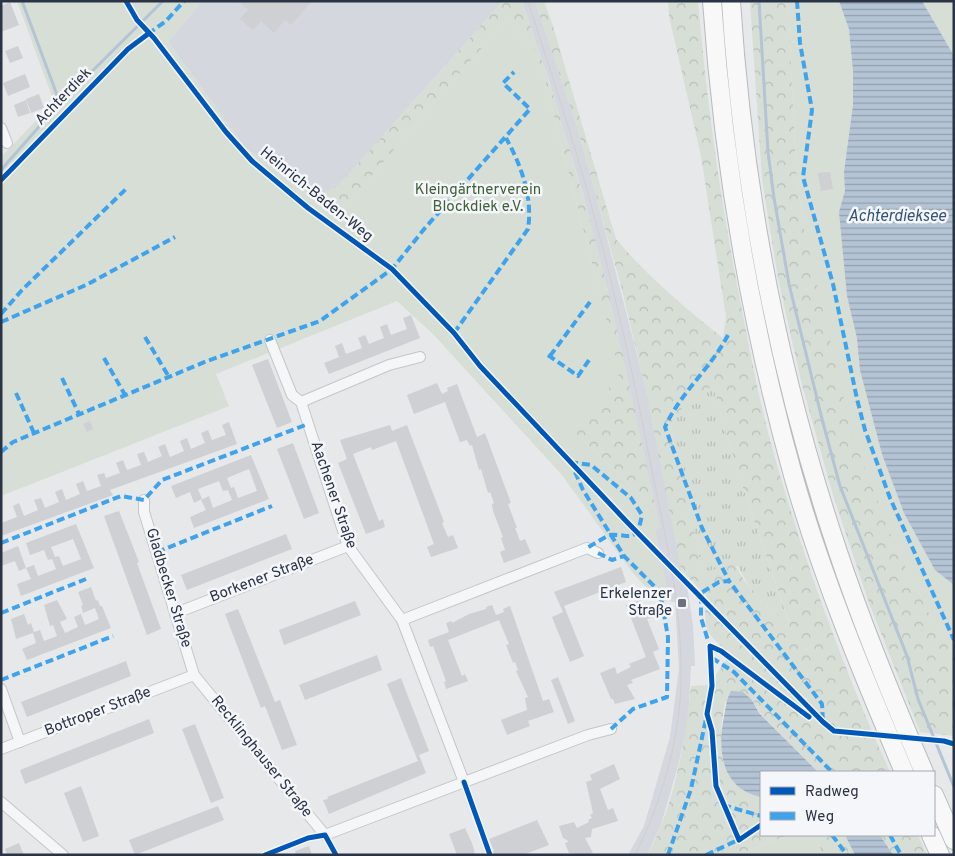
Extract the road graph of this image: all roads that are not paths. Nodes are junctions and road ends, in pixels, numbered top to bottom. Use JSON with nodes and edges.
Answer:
{"nodes":[{"id":1,"x":712,"y":1,"type":"edge"},
{"id":2,"x":731,"y":1,"type":"edge"},
{"id":3,"x":1,"y":128,"type":"edge"},
{"id":4,"x":7,"y":143,"type":"dead end"},
{"id":5,"x":270,"y":340,"type":"dead end"},
{"id":6,"x":420,"y":357,"type":"dead end"},
{"id":7,"x":301,"y":402,"type":"junction"},
{"id":8,"x":144,"y":500,"type":"dead end"},
{"id":9,"x":348,"y":546,"type":"junction"},
{"id":10,"x":598,"y":553,"type":"dead end"},
{"id":11,"x":176,"y":612,"type":"junction"},
{"id":12,"x":402,"y":620,"type":"junction"},
{"id":13,"x":194,"y":675,"type":"junction"},
{"id":14,"x":1,"y":688,"type":"edge"},
{"id":15,"x":611,"y":729,"type":"dead end"},
{"id":16,"x":20,"y":742,"type":"junction"},
{"id":17,"x":1,"y":749,"type":"edge"},
{"id":18,"x":904,"y":771,"type":"edge"},
{"id":19,"x":924,"y":771,"type":"edge"},
{"id":20,"x":464,"y":782,"type":"junction"},
{"id":21,"x":935,"y":797,"type":"edge"},
{"id":22,"x":1,"y":802,"type":"edge"},
{"id":23,"x":931,"y":836,"type":"edge"},
{"id":24,"x":954,"y":840,"type":"edge"},
{"id":25,"x":63,"y":855,"type":"edge"},
{"id":26,"x":940,"y":855,"type":"edge"}],
"edges":[{"from":1,"to":18,"type":"highway"},
{"from":2,"to":19,"type":"highway"},
{"from":3,"to":4,"type":"street"},
{"from":5,"to":7,"type":"street","name":"Aachener Straße"},
{"from":6,"to":7,"type":"street"},
{"from":7,"to":9,"type":"street","name":"Aachener Straße"},
{"from":8,"to":11,"type":"street","name":"Gladbecker Straße"},
{"from":9,"to":11,"type":"street","name":"Borkener Straße"},
{"from":9,"to":12,"type":"street","name":"Aachener Straße"},
{"from":10,"to":12,"type":"street"},
{"from":11,"to":13,"type":"street","name":"Gladbecker Straße"},
{"from":12,"to":20,"type":"street","name":"Aachener Straße"},
{"from":13,"to":16,"type":"street","name":"Bottroper Straße"},
{"from":13,"to":20,"type":"street","name":"Recklinghauser Straße"},
{"from":14,"to":16,"type":"street"},
{"from":15,"to":20,"type":"street","name":"Recklinghauser Straße"},
{"from":16,"to":17,"type":"street","name":"Bottroper Straße"},
{"from":21,"to":24,"type":"highway"},
{"from":22,"to":25,"type":"street"},
{"from":23,"to":26,"type":"highway"}]}
